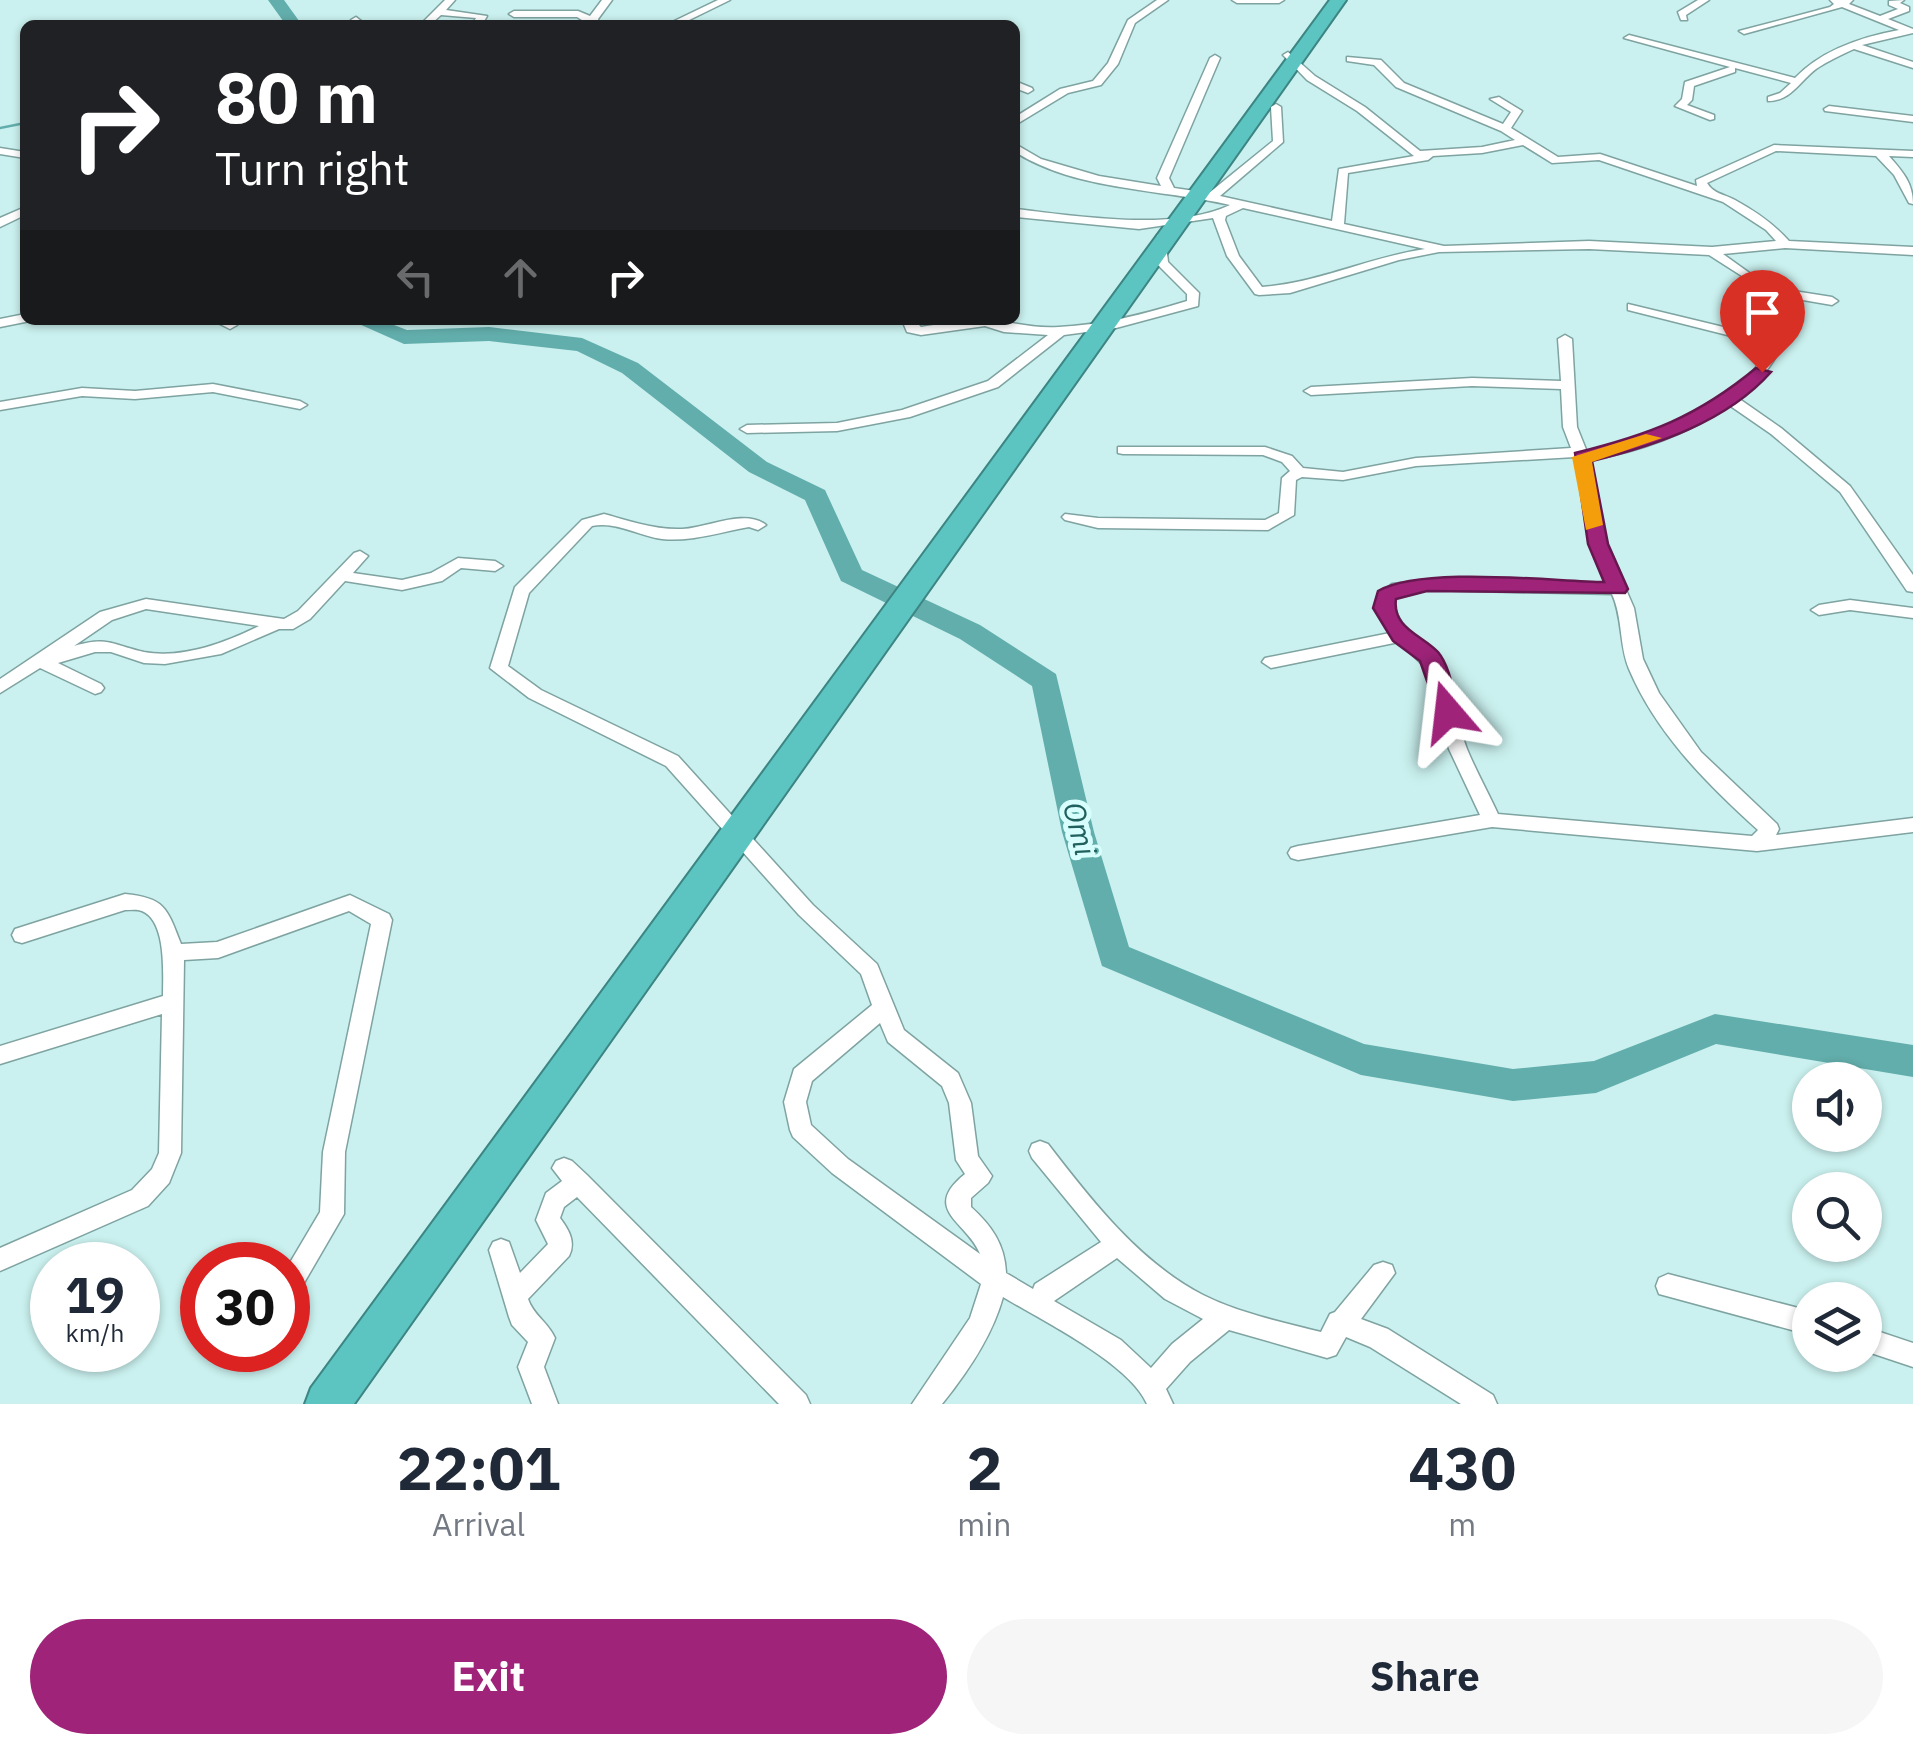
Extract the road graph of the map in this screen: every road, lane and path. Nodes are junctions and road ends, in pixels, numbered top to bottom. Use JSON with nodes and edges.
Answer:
{"nodes":[{"id":1,"x":726,"y":0,"type":"edge"},
{"id":2,"x":1163,"y":0,"type":"edge"},
{"id":3,"x":1236,"y":0,"type":"edge"},
{"id":4,"x":1279,"y":0,"type":"edge"},
{"id":5,"x":1338,"y":0,"type":"edge"},
{"id":6,"x":1704,"y":0,"type":"edge"},
{"id":7,"x":1899,"y":0,"type":"edge"},
{"id":8,"x":1840,"y":1,"type":"edge"},
{"id":9,"x":445,"y":7,"type":"edge"},
{"id":10,"x":418,"y":10,"type":"dead end"},
{"id":11,"x":514,"y":14,"type":"dead end"},
{"id":12,"x":1684,"y":18,"type":"dead end"},
{"id":13,"x":480,"y":20,"type":"edge"},
{"id":14,"x":589,"y":20,"type":"edge"},
{"id":15,"x":682,"y":20,"type":"edge"},
{"id":16,"x":1876,"y":20,"type":"junction"},
{"id":17,"x":1744,"y":31,"type":"dead end"},
{"id":18,"x":1912,"y":31,"type":"edge"},
{"id":19,"x":1629,"y":38,"type":"dead end"},
{"id":20,"x":1855,"y":46,"type":"junction"},
{"id":21,"x":1288,"y":55,"type":"dead end"},
{"id":22,"x":1215,"y":58,"type":"dead end"},
{"id":23,"x":1351,"y":59,"type":"dead end"},
{"id":24,"x":1913,"y":65,"type":"edge"},
{"id":25,"x":1737,"y":69,"type":"junction"},
{"id":26,"x":1794,"y":82,"type":"junction"},
{"id":27,"x":1020,"y":86,"type":"edge"},
{"id":28,"x":1028,"y":90,"type":"dead end"},
{"id":29,"x":1772,"y":99,"type":"dead end"},
{"id":30,"x":1496,"y":100,"type":"dead end"},
{"id":31,"x":1276,"y":106,"type":"dead end"},
{"id":32,"x":1830,"y":109,"type":"dead end"},
{"id":33,"x":1710,"y":117,"type":"dead end"},
{"id":34,"x":1020,"y":119,"type":"edge"},
{"id":35,"x":1913,"y":119,"type":"edge"},
{"id":36,"x":1504,"y":129,"type":"junction"},
{"id":37,"x":1522,"y":142,"type":"junction"},
{"id":38,"x":1020,"y":149,"type":"edge"},
{"id":39,"x":1880,"y":153,"type":"junction"},
{"id":40,"x":1913,"y":154,"type":"edge"},
{"id":41,"x":1430,"y":156,"type":"junction"},
{"id":42,"x":1169,"y":190,"type":"junction"},
{"id":43,"x":1706,"y":192,"type":"junction"},
{"id":44,"x":1211,"y":197,"type":"junction"},
{"id":45,"x":1913,"y":200,"type":"edge"},
{"id":46,"x":1239,"y":205,"type":"junction"},
{"id":47,"x":1020,"y":213,"type":"edge"},
{"id":48,"x":1220,"y":214,"type":"junction"},
{"id":49,"x":1186,"y":221,"type":"junction"},
{"id":50,"x":1338,"y":223,"type":"junction"},
{"id":51,"x":1785,"y":244,"type":"junction"},
{"id":52,"x":1444,"y":250,"type":"junction"},
{"id":53,"x":1913,"y":250,"type":"edge"},
{"id":54,"x":1712,"y":251,"type":"junction"},
{"id":55,"x":1765,"y":290,"type":"junction"},
{"id":56,"x":1832,"y":301,"type":"dead end"},
{"id":57,"x":1632,"y":306,"type":"dead end"},
{"id":58,"x":910,"y":325,"type":"edge"},
{"id":59,"x":960,"y":325,"type":"edge"},
{"id":60,"x":1009,"y":325,"type":"edge"},
{"id":61,"x":1060,"y":333,"type":"junction"},
{"id":62,"x":1564,"y":339,"type":"dead end"},
{"id":63,"x":1774,"y":343,"type":"junction"},
{"id":64,"x":1567,"y":385,"type":"junction"},
{"id":65,"x":1312,"y":391,"type":"dead end"},
{"id":66,"x":1731,"y":400,"type":"junction"},
{"id":67,"x":300,"y":405,"type":"dead end"},
{"id":68,"x":0,"y":406,"type":"edge"},
{"id":69,"x":746,"y":429,"type":"dead end"},
{"id":70,"x":1123,"y":450,"type":"dead end"},
{"id":71,"x":1580,"y":454,"type":"junction"},
{"id":72,"x":1300,"y":472,"type":"junction"},
{"id":73,"x":1070,"y":517,"type":"dead end"},
{"id":74,"x":758,"y":525,"type":"dead end"},
{"id":75,"x":360,"y":556,"type":"dead end"},
{"id":76,"x":495,"y":566,"type":"dead end"},
{"id":77,"x":343,"y":576,"type":"junction"},
{"id":78,"x":1913,"y":587,"type":"edge"},
{"id":79,"x":1617,"y":589,"type":"junction"},
{"id":80,"x":1819,"y":610,"type":"dead end"},
{"id":81,"x":1913,"y":613,"type":"edge"},
{"id":82,"x":276,"y":624,"type":"junction"},
{"id":83,"x":1400,"y":636,"type":"junction"},
{"id":84,"x":1272,"y":662,"type":"dead end"},
{"id":85,"x":43,"y":663,"type":"junction"},
{"id":86,"x":16,"y":675,"type":"junction"},
{"id":87,"x":0,"y":687,"type":"edge"},
{"id":88,"x":95,"y":688,"type":"dead end"},
{"id":89,"x":1492,"y":820,"type":"junction"},
{"id":90,"x":1913,"y":824,"type":"edge"},
{"id":91,"x":1757,"y":844,"type":"junction"},
{"id":92,"x":1298,"y":853,"type":"dead end"},
{"id":93,"x":22,"y":935,"type":"dead end"},
{"id":94,"x":174,"y":952,"type":"junction"},
{"id":95,"x":172,"y":1002,"type":"junction"},
{"id":96,"x":883,"y":1008,"type":"junction"},
{"id":97,"x":0,"y":1055,"type":"edge"},
{"id":98,"x":1040,"y":1152,"type":"dead end"},
{"id":99,"x":1118,"y":1242,"type":"junction"},
{"id":100,"x":310,"y":1250,"type":"edge"},
{"id":101,"x":501,"y":1250,"type":"dead end"},
{"id":102,"x":0,"y":1260,"type":"edge"},
{"id":103,"x":1383,"y":1273,"type":"dead end"},
{"id":104,"x":996,"y":1280,"type":"junction"},
{"id":105,"x":1668,"y":1286,"type":"dead end"},
{"id":106,"x":515,"y":1295,"type":"junction"},
{"id":107,"x":1041,"y":1306,"type":"junction"},
{"id":108,"x":1227,"y":1316,"type":"junction"},
{"id":109,"x":1792,"y":1318,"type":"edge"},
{"id":110,"x":1339,"y":1322,"type":"junction"},
{"id":111,"x":1882,"y":1345,"type":"edge"},
{"id":112,"x":1913,"y":1355,"type":"edge"},
{"id":113,"x":1156,"y":1395,"type":"edge"},
{"id":114,"x":328,"y":1404,"type":"edge"},
{"id":115,"x":545,"y":1404,"type":"edge"},
{"id":116,"x":797,"y":1404,"type":"edge"},
{"id":117,"x":925,"y":1404,"type":"edge"},
{"id":118,"x":1484,"y":1404,"type":"edge"}],
"edges":[{"from":1,"to":15,"type":"street"},
{"from":2,"to":34,"type":"street"},
{"from":3,"to":4,"type":"street"},
{"from":5,"to":114,"type":"highway"},
{"from":6,"to":12,"type":"street"},
{"from":7,"to":16,"type":"street"},
{"from":8,"to":16,"type":"street"},
{"from":8,"to":17,"type":"street"},
{"from":9,"to":10,"type":"street"},
{"from":9,"to":13,"type":"street"},
{"from":11,"to":14,"type":"street"},
{"from":16,"to":18,"type":"street"},
{"from":18,"to":20,"type":"street"},
{"from":19,"to":25,"type":"street"},
{"from":20,"to":24,"type":"street"},
{"from":20,"to":26,"type":"street"},
{"from":21,"to":41,"type":"street"},
{"from":22,"to":42,"type":"street"},
{"from":23,"to":36,"type":"street"},
{"from":25,"to":26,"type":"street"},
{"from":25,"to":33,"type":"street"},
{"from":26,"to":29,"type":"street"},
{"from":27,"to":28,"type":"street"},
{"from":30,"to":36,"type":"street"},
{"from":31,"to":44,"type":"street"},
{"from":32,"to":35,"type":"street"},
{"from":36,"to":37,"type":"street"},
{"from":37,"to":41,"type":"street"},
{"from":37,"to":43,"type":"street"},
{"from":38,"to":42,"type":"street"},
{"from":39,"to":40,"type":"street"},
{"from":39,"to":43,"type":"street"},
{"from":39,"to":45,"type":"street"},
{"from":41,"to":50,"type":"street"},
{"from":42,"to":44,"type":"street"},
{"from":43,"to":51,"type":"street"},
{"from":44,"to":46,"type":"street"},
{"from":46,"to":48,"type":"street"},
{"from":46,"to":50,"type":"street"},
{"from":47,"to":49,"type":"street"},
{"from":48,"to":49,"type":"street"},
{"from":48,"to":52,"type":"street"},
{"from":49,"to":61,"type":"street"},
{"from":50,"to":52,"type":"street"},
{"from":51,"to":53,"type":"street"},
{"from":51,"to":54,"type":"street"},
{"from":52,"to":54,"type":"street"},
{"from":54,"to":55,"type":"street"},
{"from":55,"to":56,"type":"street"},
{"from":55,"to":63,"type":"street"},
{"from":57,"to":63,"type":"street"},
{"from":58,"to":59,"type":"street"},
{"from":60,"to":61,"type":"street"},
{"from":61,"to":69,"type":"street"},
{"from":62,"to":64,"type":"street"},
{"from":63,"to":66,"type":"street"},
{"from":64,"to":65,"type":"street"},
{"from":64,"to":71,"type":"street"},
{"from":66,"to":71,"type":"street"},
{"from":66,"to":78,"type":"street"},
{"from":67,"to":68,"type":"street"},
{"from":70,"to":72,"type":"street"},
{"from":71,"to":72,"type":"street"},
{"from":71,"to":79,"type":"street"},
{"from":72,"to":73,"type":"street"},
{"from":74,"to":96,"type":"street"},
{"from":75,"to":77,"type":"street"},
{"from":76,"to":77,"type":"street"},
{"from":77,"to":82,"type":"street"},
{"from":79,"to":83,"type":"street"},
{"from":79,"to":91,"type":"street"},
{"from":80,"to":81,"type":"street"},
{"from":82,"to":85,"type":"street"},
{"from":82,"to":86,"type":"street"},
{"from":83,"to":84,"type":"street"},
{"from":83,"to":89,"type":"street"},
{"from":85,"to":86,"type":"street"},
{"from":85,"to":88,"type":"street"},
{"from":86,"to":87,"type":"street"},
{"from":89,"to":91,"type":"street"},
{"from":89,"to":92,"type":"street"},
{"from":90,"to":91,"type":"street"},
{"from":93,"to":94,"type":"street"},
{"from":94,"to":95,"type":"street"},
{"from":94,"to":100,"type":"street"},
{"from":95,"to":97,"type":"street"},
{"from":95,"to":102,"type":"street"},
{"from":96,"to":104,"type":"street"},
{"from":96,"to":104,"type":"street"},
{"from":98,"to":99,"type":"street"},
{"from":99,"to":107,"type":"street"},
{"from":99,"to":108,"type":"street"},
{"from":101,"to":106,"type":"street"},
{"from":103,"to":110,"type":"street"},
{"from":104,"to":107,"type":"street"},
{"from":104,"to":117,"type":"street"},
{"from":105,"to":109,"type":"street"},
{"from":106,"to":115,"type":"street"},
{"from":106,"to":116,"type":"street"},
{"from":107,"to":113,"type":"street"},
{"from":108,"to":110,"type":"street"},
{"from":108,"to":113,"type":"street"},
{"from":110,"to":118,"type":"street"},
{"from":111,"to":112,"type":"street"}]}
